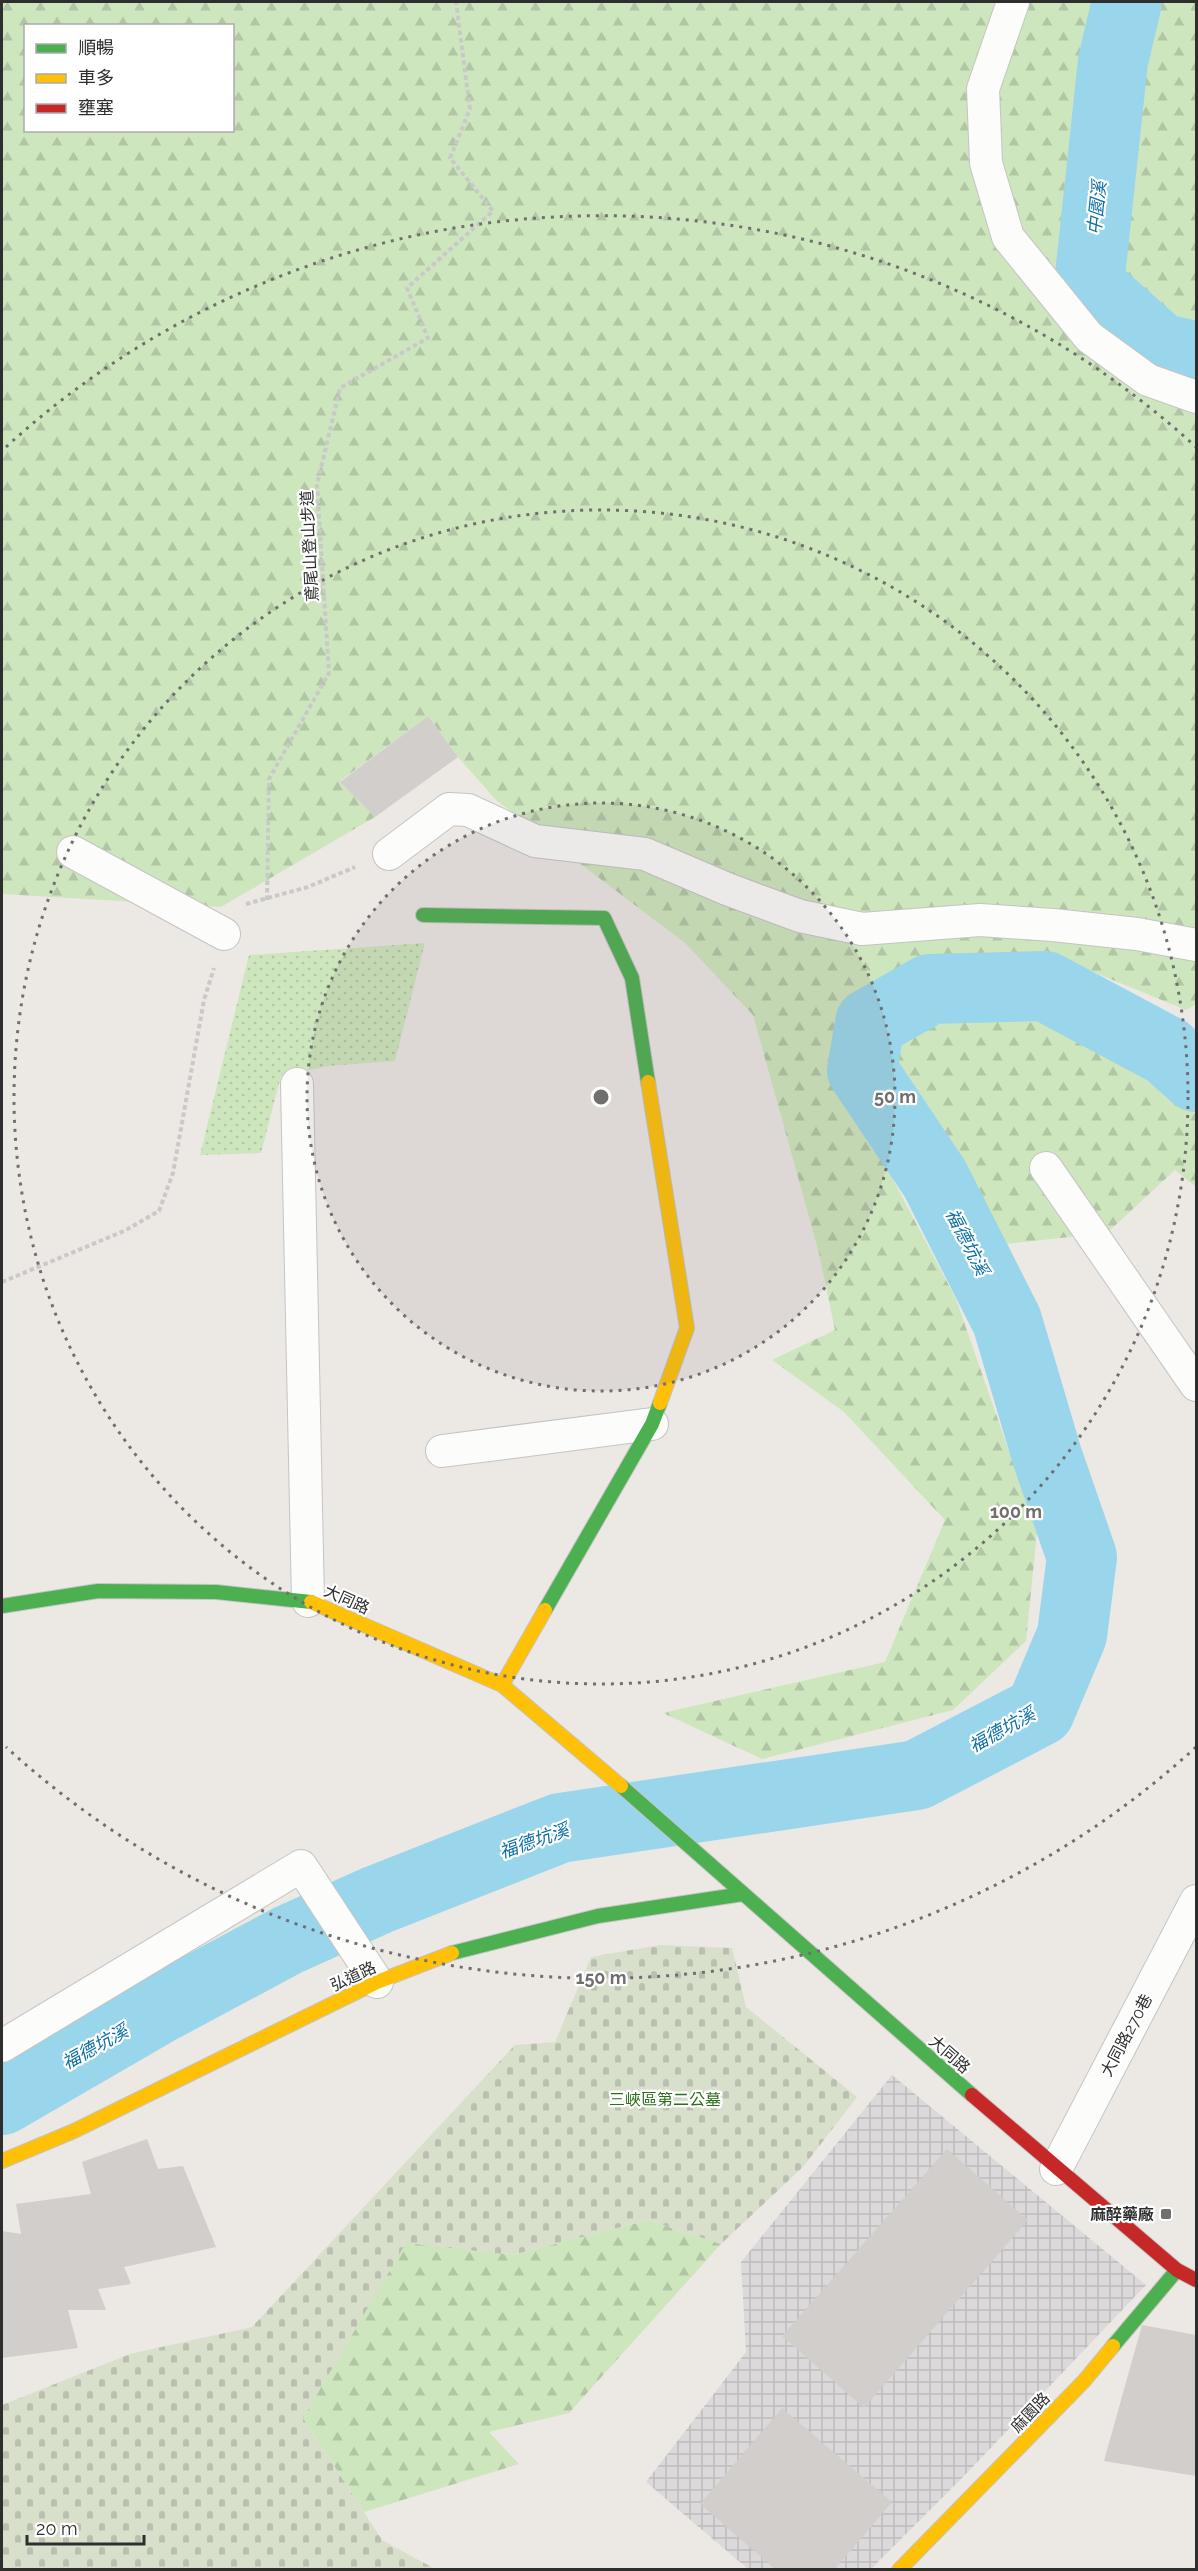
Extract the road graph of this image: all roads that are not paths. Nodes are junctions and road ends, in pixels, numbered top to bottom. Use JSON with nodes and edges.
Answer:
{"nodes":[{"id":1,"x":1012,"y":2,"type":"edge"},
{"id":2,"x":1197,"y":397,"type":"edge"},
{"id":3,"x":73,"y":852,"type":"dead end"},
{"id":4,"x":389,"y":854,"type":"road end"},
{"id":5,"x":423,"y":915,"type":"dead end"},
{"id":6,"x":224,"y":934,"type":"road end"},
{"id":7,"x":1197,"y":945,"type":"edge"},
{"id":8,"x":297,"y":1084,"type":"dead end"},
{"id":9,"x":1046,"y":1168,"type":"dead end"},
{"id":10,"x":1197,"y":1385,"type":"edge"},
{"id":11,"x":652,"y":1424,"type":"junction"},
{"id":12,"x":442,"y":1451,"type":"dead end"},
{"id":13,"x":309,"y":1601,"type":"junction"},
{"id":14,"x":2,"y":1605,"type":"edge"},
{"id":15,"x":502,"y":1685,"type":"junction"},
{"id":16,"x":743,"y":1894,"type":"junction"},
{"id":17,"x":1197,"y":1901,"type":"edge"},
{"id":18,"x":377,"y":1982,"type":"junction"},
{"id":19,"x":2,"y":2046,"type":"edge"},
{"id":20,"x":2,"y":2161,"type":"edge"},
{"id":21,"x":1056,"y":2169,"type":"junction"},
{"id":22,"x":1177,"y":2270,"type":"junction"},
{"id":23,"x":1197,"y":2280,"type":"edge"},
{"id":24,"x":898,"y":2570,"type":"edge"}],
"edges":[{"from":1,"to":2,"type":"street"},
{"from":3,"to":6,"type":"street"},
{"from":4,"to":7,"type":"street"},
{"from":5,"to":11,"type":"street"},
{"from":8,"to":13,"type":"street"},
{"from":9,"to":10,"type":"street"},
{"from":11,"to":12,"type":"street"},
{"from":11,"to":15,"type":"street"},
{"from":13,"to":14,"type":"street","name":"大同路"},
{"from":13,"to":15,"type":"street","name":"大同路"},
{"from":15,"to":16,"type":"street","name":"大同路"},
{"from":16,"to":18,"type":"street","name":"弘道路"},
{"from":16,"to":21,"type":"street","name":"大同路"},
{"from":17,"to":21,"type":"street","name":"大同路270巷"},
{"from":18,"to":19,"type":"street"},
{"from":18,"to":20,"type":"street","name":"弘道路"},
{"from":21,"to":22,"type":"street","name":"大同路"},
{"from":22,"to":23,"type":"street","name":"大同路"},
{"from":22,"to":24,"type":"street","name":"麻園路"}]}
